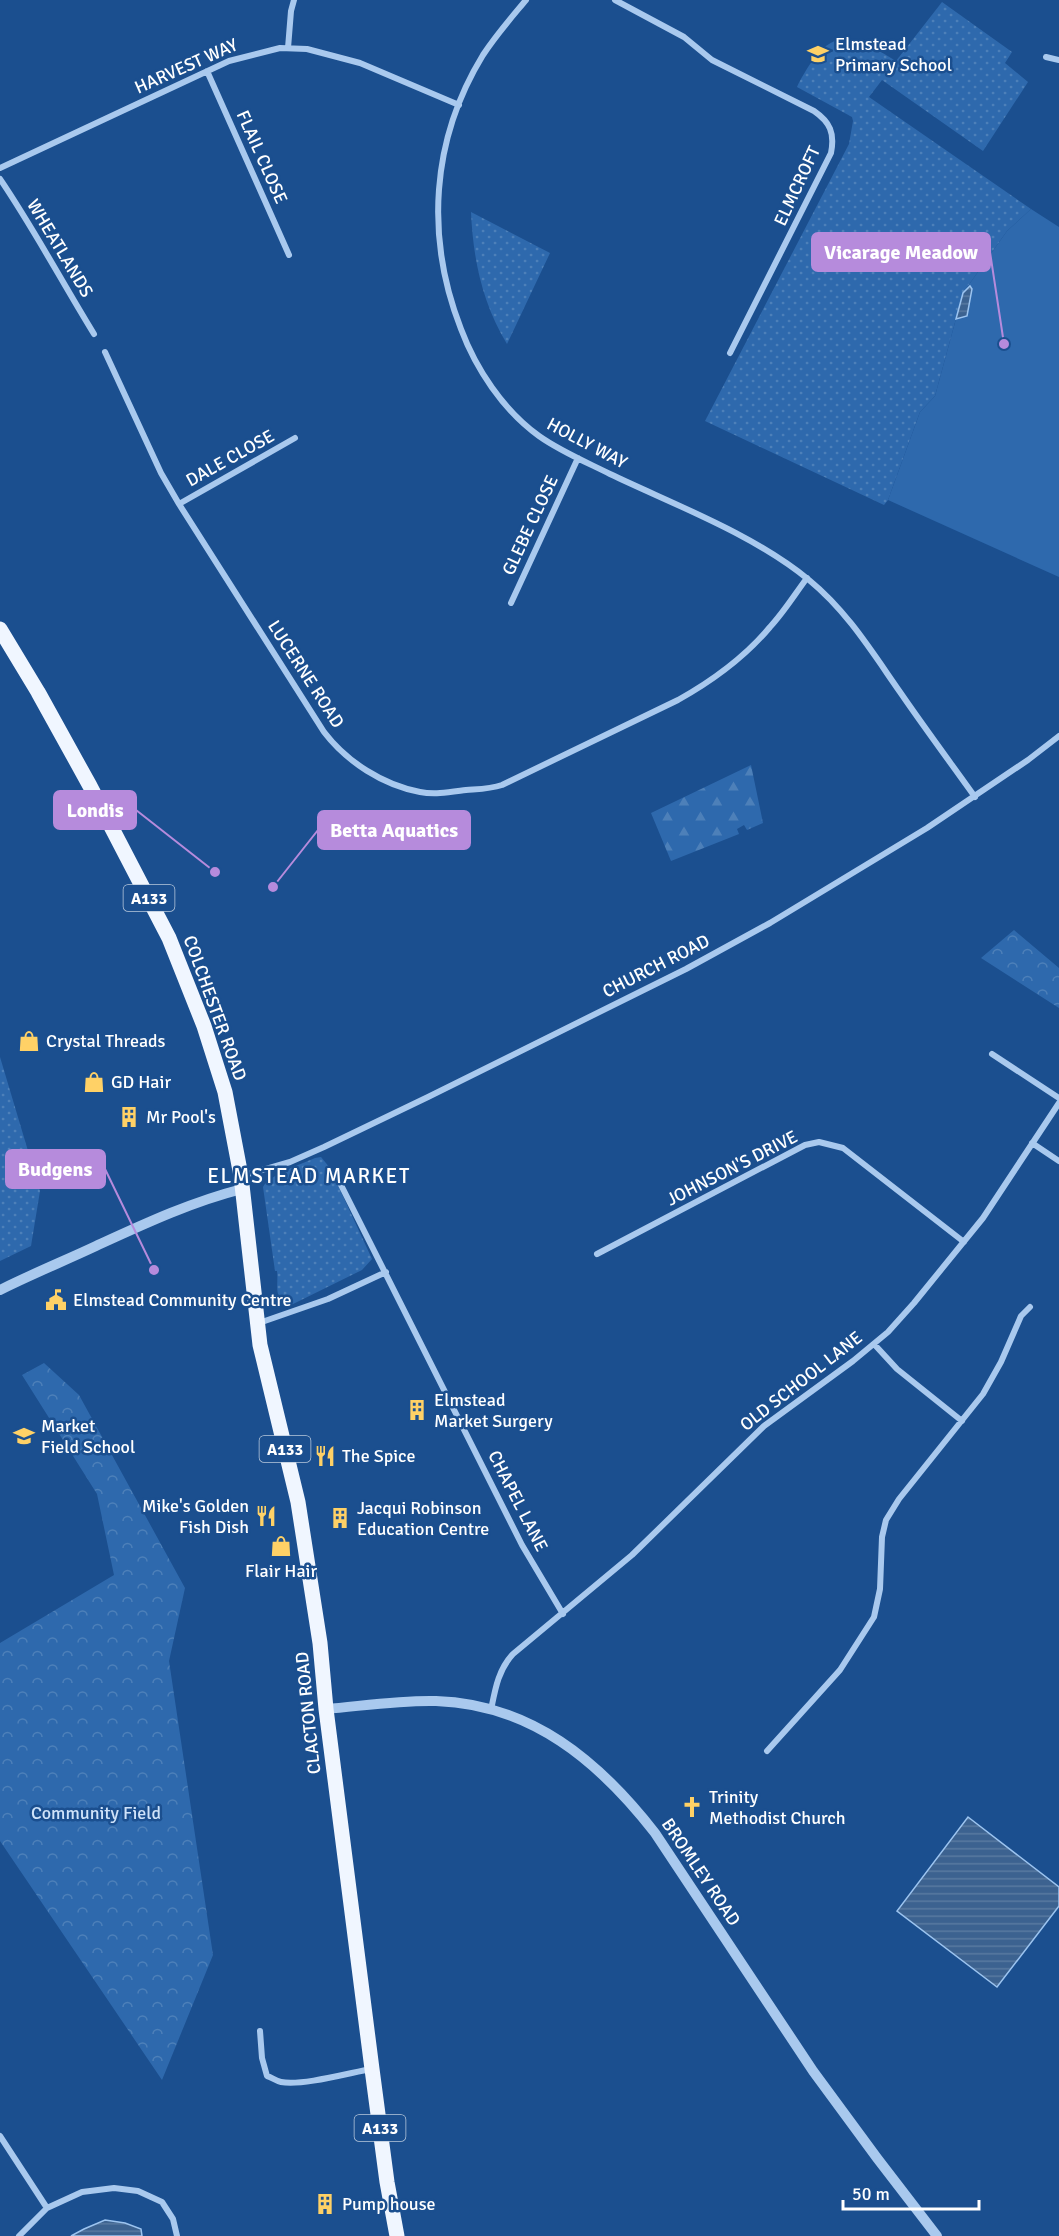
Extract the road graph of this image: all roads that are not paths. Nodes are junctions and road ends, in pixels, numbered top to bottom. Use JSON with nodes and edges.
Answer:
{"nodes":[{"id":1,"x":294,"y":0,"type":"edge"},
{"id":2,"x":526,"y":0,"type":"edge"},
{"id":3,"x":615,"y":0,"type":"edge"},
{"id":4,"x":288,"y":48,"type":"junction"},
{"id":5,"x":1046,"y":57,"type":"dead end"},
{"id":6,"x":1059,"y":60,"type":"edge"},
{"id":7,"x":207,"y":71,"type":"junction"},
{"id":8,"x":459,"y":105,"type":"junction"},
{"id":9,"x":0,"y":168,"type":"edge"},
{"id":10,"x":0,"y":179,"type":"edge"},
{"id":11,"x":289,"y":255,"type":"dead end"},
{"id":12,"x":94,"y":334,"type":"dead end"},
{"id":13,"x":105,"y":352,"type":"dead end"},
{"id":14,"x":730,"y":353,"type":"dead end"},
{"id":15,"x":296,"y":438,"type":"dead end"},
{"id":16,"x":578,"y":459,"type":"junction"},
{"id":17,"x":179,"y":504,"type":"junction"},
{"id":18,"x":807,"y":578,"type":"junction"},
{"id":19,"x":511,"y":603,"type":"dead end"},
{"id":20,"x":0,"y":629,"type":"edge"},
{"id":21,"x":1059,"y":736,"type":"edge"},
{"id":22,"x":975,"y":797,"type":"junction"},
{"id":23,"x":992,"y":1054,"type":"dead end"},
{"id":24,"x":1059,"y":1098,"type":"edge"},
{"id":25,"x":1059,"y":1103,"type":"edge"},
{"id":26,"x":1032,"y":1143,"type":"junction"},
{"id":27,"x":1059,"y":1161,"type":"edge"},
{"id":28,"x":338,"y":1177,"type":"dead end"},
{"id":29,"x":241,"y":1183,"type":"junction"},
{"id":30,"x":964,"y":1242,"type":"junction"},
{"id":31,"x":597,"y":1254,"type":"dead end"},
{"id":32,"x":386,"y":1272,"type":"junction"},
{"id":33,"x":0,"y":1290,"type":"edge"},
{"id":34,"x":1030,"y":1307,"type":"dead end"},
{"id":35,"x":258,"y":1323,"type":"junction"},
{"id":36,"x":874,"y":1344,"type":"junction"},
{"id":37,"x":962,"y":1421,"type":"junction"},
{"id":38,"x":563,"y":1614,"type":"junction"},
{"id":39,"x":326,"y":1709,"type":"junction"},
{"id":40,"x":491,"y":1710,"type":"junction"},
{"id":41,"x":767,"y":1751,"type":"dead end"},
{"id":42,"x":260,"y":2031,"type":"dead end"},
{"id":43,"x":372,"y":2069,"type":"junction"},
{"id":44,"x":0,"y":2136,"type":"edge"},
{"id":45,"x":47,"y":2208,"type":"junction"},
{"id":46,"x":18,"y":2236,"type":"edge"},
{"id":47,"x":177,"y":2236,"type":"edge"},
{"id":48,"x":397,"y":2236,"type":"edge"},
{"id":49,"x":937,"y":2236,"type":"edge"}],
"edges":[{"from":1,"to":4,"type":"street"},
{"from":2,"to":8,"type":"street","name":"HOLLY WAY"},
{"from":3,"to":14,"type":"street","name":"ELMCROFT"},
{"from":4,"to":7,"type":"street","name":"HARVEST WAY"},
{"from":4,"to":8,"type":"street","name":"HARVEST WAY"},
{"from":5,"to":6,"type":"street"},
{"from":7,"to":9,"type":"street","name":"HARVEST WAY"},
{"from":7,"to":11,"type":"street","name":"FLAIL CLOSE"},
{"from":8,"to":16,"type":"street","name":"HOLLY WAY"},
{"from":10,"to":12,"type":"street","name":"WHEATLANDS"},
{"from":13,"to":17,"type":"street","name":"LUCERNE ROAD"},
{"from":15,"to":17,"type":"street","name":"DALE CLOSE"},
{"from":16,"to":18,"type":"street","name":"HOLLY WAY"},
{"from":16,"to":19,"type":"street","name":"GLEBE CLOSE"},
{"from":17,"to":18,"type":"street","name":"LUCERNE ROAD"},
{"from":18,"to":22,"type":"street","name":"HOLLY WAY"},
{"from":20,"to":29,"type":"main road","name":"COLCHESTER ROAD","number":"A133"},
{"from":21,"to":22,"type":"street","name":"CHURCH ROAD"},
{"from":22,"to":29,"type":"street","name":"CHURCH ROAD"},
{"from":23,"to":24,"type":"street"},
{"from":25,"to":26,"type":"street","name":"OLD SCHOOL LANE"},
{"from":26,"to":27,"type":"street"},
{"from":26,"to":30,"type":"street","name":"OLD SCHOOL LANE"},
{"from":28,"to":32,"type":"street","name":"CHAPEL LANE"},
{"from":29,"to":33,"type":"street"},
{"from":29,"to":35,"type":"main road","name":"CLACTON ROAD","number":"A133"},
{"from":30,"to":31,"type":"street","name":"JOHNSON'S DRIVE"},
{"from":30,"to":36,"type":"street","name":"OLD SCHOOL LANE"},
{"from":32,"to":35,"type":"street"},
{"from":32,"to":38,"type":"street","name":"CHAPEL LANE"},
{"from":34,"to":37,"type":"street"},
{"from":35,"to":39,"type":"main road","name":"CLACTON ROAD","number":"A133"},
{"from":36,"to":37,"type":"street"},
{"from":36,"to":38,"type":"street","name":"OLD SCHOOL LANE"},
{"from":37,"to":41,"type":"street"},
{"from":38,"to":40,"type":"street","name":"OLD SCHOOL LANE"},
{"from":39,"to":40,"type":"street","name":"BROMLEY ROAD"},
{"from":39,"to":43,"type":"main road","name":"CLACTON ROAD","number":"A133"},
{"from":40,"to":49,"type":"street","name":"BROMLEY ROAD"},
{"from":42,"to":43,"type":"street"},
{"from":43,"to":48,"type":"main road","name":"CLACTON ROAD","number":"A133"},
{"from":44,"to":45,"type":"street"},
{"from":45,"to":46,"type":"street"},
{"from":45,"to":47,"type":"street"}]}
